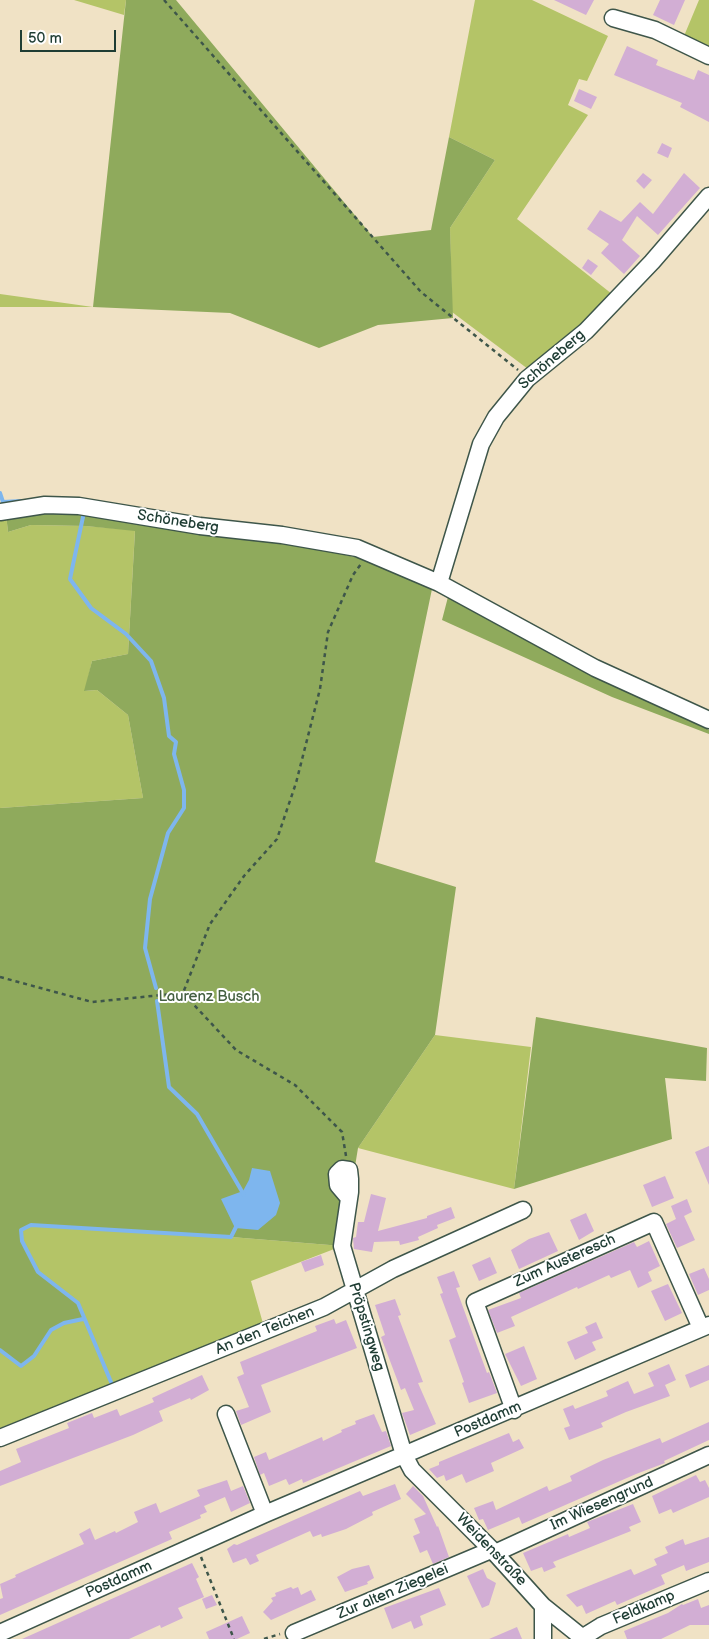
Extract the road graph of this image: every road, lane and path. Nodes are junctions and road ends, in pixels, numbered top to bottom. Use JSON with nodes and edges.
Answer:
{"nodes":[{"id":1,"x":164,"y":0,"type":"edge"},
{"id":2,"x":613,"y":18,"type":"dead end"},
{"id":3,"x":709,"y":56,"type":"edge"},
{"id":4,"x":709,"y":196,"type":"edge"},
{"id":5,"x":527,"y":379,"type":"junction"},
{"id":6,"x":0,"y":512,"type":"edge"},
{"id":7,"x":369,"y":552,"type":"junction"},
{"id":8,"x":439,"y":583,"type":"junction"},
{"id":9,"x":709,"y":720,"type":"edge"},
{"id":10,"x":0,"y":977,"type":"edge"},
{"id":11,"x":183,"y":993,"type":"junction"},
{"id":12,"x":349,"y":1170,"type":"joint"},
{"id":13,"x":524,"y":1210,"type":"dead end"},
{"id":14,"x":355,"y":1290,"type":"junction"},
{"id":15,"x":705,"y":1326,"type":"edge"},
{"id":16,"x":514,"y":1410,"type":"junction"},
{"id":17,"x":226,"y":1414,"type":"dead end"},
{"id":18,"x":0,"y":1438,"type":"edge"},
{"id":19,"x":404,"y":1455,"type":"junction"},
{"id":20,"x":709,"y":1456,"type":"edge"},
{"id":21,"x":265,"y":1514,"type":"junction"},
{"id":22,"x":196,"y":1545,"type":"junction"},
{"id":23,"x":493,"y":1551,"type":"junction"},
{"id":24,"x":709,"y":1581,"type":"edge"},
{"id":25,"x":543,"y":1606,"type":"junction"},
{"id":26,"x":0,"y":1633,"type":"edge"},
{"id":27,"x":294,"y":1633,"type":"dead end"},
{"id":28,"x":234,"y":1639,"type":"edge"},
{"id":29,"x":543,"y":1639,"type":"edge"},
{"id":30,"x":582,"y":1639,"type":"edge"}],
"edges":[{"from":1,"to":5,"type":"path"},
{"from":2,"to":3,"type":"street"},
{"from":4,"to":5,"type":"street","name":"Schöneberg"},
{"from":5,"to":8,"type":"street","name":"Schöneberg"},
{"from":6,"to":7,"type":"street","name":"Schöneberg"},
{"from":7,"to":8,"type":"street","name":"Schöneberg"},
{"from":7,"to":11,"type":"path"},
{"from":8,"to":9,"type":"street","name":"Schöneberg"},
{"from":10,"to":11,"type":"path"},
{"from":11,"to":12,"type":"path"},
{"from":12,"to":14,"type":"street","name":"Pröpstingweg"},
{"from":13,"to":14,"type":"street","name":"An den Teichen"},
{"from":14,"to":18,"type":"street","name":"An den Teichen"},
{"from":14,"to":19,"type":"street","name":"Pröpstingweg"},
{"from":15,"to":16,"type":"street","name":"Postdamm"},
{"from":15,"to":16,"type":"street","name":"Zum Austeresch"},
{"from":16,"to":19,"type":"street","name":"Postdamm"},
{"from":17,"to":21,"type":"street"},
{"from":19,"to":21,"type":"street","name":"Postdamm"},
{"from":19,"to":23,"type":"street","name":"Weidenstraße"},
{"from":20,"to":23,"type":"street","name":"Im Wiesengrund"},
{"from":21,"to":22,"type":"street","name":"Postdamm"},
{"from":22,"to":26,"type":"street","name":"Postdamm"},
{"from":22,"to":28,"type":"path"},
{"from":23,"to":25,"type":"street","name":"Weidenstraße"},
{"from":23,"to":27,"type":"street","name":"Zur alten Ziegelei"},
{"from":24,"to":30,"type":"street","name":"Feldkamp"},
{"from":25,"to":29,"type":"street"},
{"from":25,"to":30,"type":"street","name":"Weidenstraße"}]}
